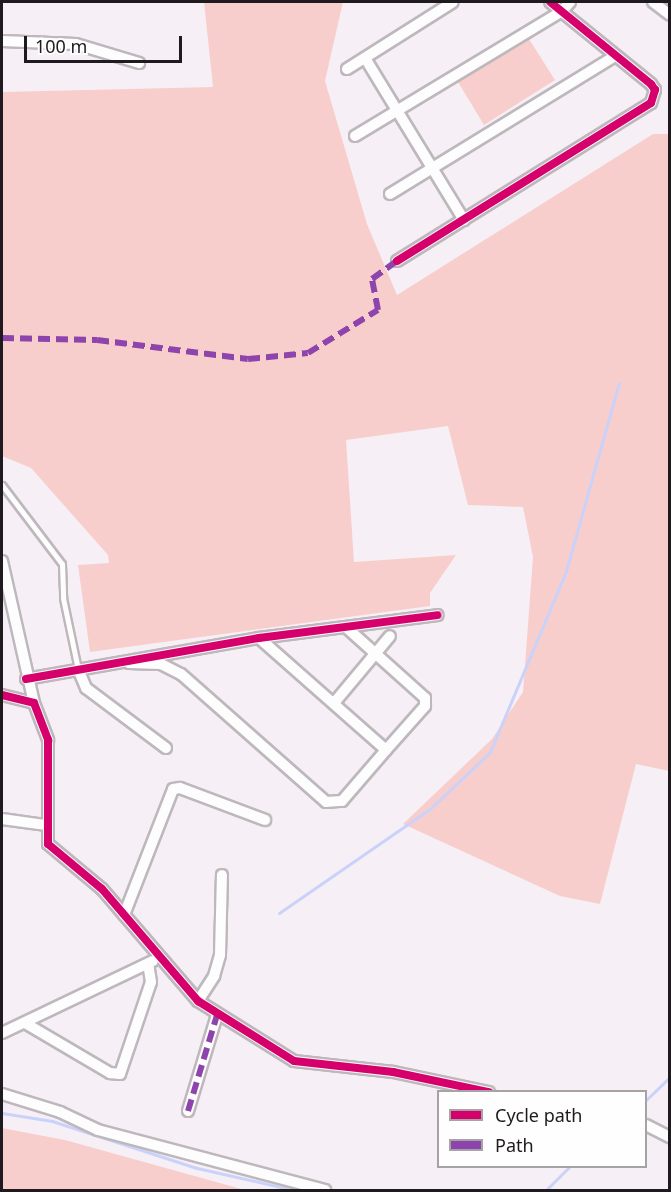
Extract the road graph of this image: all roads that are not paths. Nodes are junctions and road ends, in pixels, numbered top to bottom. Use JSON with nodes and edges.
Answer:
{"nodes":[{"id":1,"x":453,"y":2,"type":"edge"},
{"id":2,"x":550,"y":2,"type":"edge"},
{"id":3,"x":570,"y":2,"type":"edge"},
{"id":4,"x":653,"y":2,"type":"edge"},
{"id":5,"x":562,"y":11,"type":"junction"},
{"id":6,"x":669,"y":15,"type":"edge"},
{"id":7,"x":2,"y":41,"type":"edge"},
{"id":8,"x":614,"y":57,"type":"junction"},
{"id":9,"x":365,"y":58,"type":"junction"},
{"id":10,"x":139,"y":63,"type":"dead end"},
{"id":11,"x":348,"y":69,"type":"dead end"},
{"id":12,"x":399,"y":111,"type":"junction"},
{"id":13,"x":355,"y":136,"type":"dead end"},
{"id":14,"x":433,"y":166,"type":"junction"},
{"id":15,"x":390,"y":194,"type":"dead end"},
{"id":16,"x":464,"y":220,"type":"junction"},
{"id":17,"x":398,"y":261,"type":"dead end"},
{"id":18,"x":2,"y":485,"type":"edge"},
{"id":19,"x":2,"y":561,"type":"edge"},
{"id":20,"x":438,"y":615,"type":"dead end"},
{"id":21,"x":346,"y":627,"type":"junction"},
{"id":22,"x":390,"y":636,"type":"dead end"},
{"id":23,"x":259,"y":638,"type":"junction"},
{"id":24,"x":376,"y":653,"type":"junction"},
{"id":25,"x":120,"y":660,"type":"junction"},
{"id":26,"x":78,"y":669,"type":"junction"},
{"id":27,"x":26,"y":679,"type":"junction"},
{"id":28,"x":2,"y":695,"type":"edge"},
{"id":29,"x":34,"y":703,"type":"junction"},
{"id":30,"x":334,"y":703,"type":"junction"},
{"id":31,"x":166,"y":748,"type":"dead end"},
{"id":32,"x":386,"y":750,"type":"junction"},
{"id":33,"x":2,"y":819,"type":"edge"},
{"id":34,"x":265,"y":820,"type":"dead end"},
{"id":35,"x":45,"y":825,"type":"junction"},
{"id":36,"x":222,"y":875,"type":"dead end"},
{"id":37,"x":124,"y":915,"type":"junction"},
{"id":38,"x":160,"y":958,"type":"junction"},
{"id":39,"x":148,"y":963,"type":"junction"},
{"id":40,"x":198,"y":1001,"type":"junction"},
{"id":41,"x":217,"y":1016,"type":"junction"},
{"id":42,"x":25,"y":1023,"type":"junction"},
{"id":43,"x":2,"y":1033,"type":"edge"},
{"id":44,"x":479,"y":1090,"type":"edge"},
{"id":45,"x":2,"y":1094,"type":"edge"},
{"id":46,"x":188,"y":1111,"type":"dead end"},
{"id":47,"x":647,"y":1126,"type":"edge"},
{"id":48,"x":669,"y":1137,"type":"edge"},
{"id":49,"x":325,"y":1191,"type":"edge"}],
"edges":[{"from":1,"to":9,"type":"street"},
{"from":2,"to":5,"type":"street"},
{"from":3,"to":5,"type":"street"},
{"from":4,"to":6,"type":"street"},
{"from":5,"to":8,"type":"street"},
{"from":5,"to":12,"type":"street"},
{"from":7,"to":10,"type":"street"},
{"from":8,"to":14,"type":"street"},
{"from":8,"to":16,"type":"street"},
{"from":9,"to":11,"type":"street"},
{"from":9,"to":12,"type":"street"},
{"from":12,"to":13,"type":"street"},
{"from":12,"to":14,"type":"street"},
{"from":14,"to":15,"type":"street"},
{"from":14,"to":16,"type":"street"},
{"from":16,"to":17,"type":"street"},
{"from":18,"to":26,"type":"lane"},
{"from":19,"to":27,"type":"street"},
{"from":20,"to":21,"type":"street"},
{"from":21,"to":23,"type":"street"},
{"from":21,"to":24,"type":"street"},
{"from":22,"to":24,"type":"street"},
{"from":23,"to":25,"type":"street"},
{"from":23,"to":30,"type":"street"},
{"from":24,"to":30,"type":"street"},
{"from":24,"to":32,"type":"street"},
{"from":25,"to":26,"type":"street"},
{"from":25,"to":32,"type":"street"},
{"from":26,"to":27,"type":"street"},
{"from":26,"to":31,"type":"street"},
{"from":27,"to":29,"type":"street"},
{"from":28,"to":29,"type":"street"},
{"from":29,"to":35,"type":"street"},
{"from":30,"to":32,"type":"street"},
{"from":33,"to":35,"type":"street"},
{"from":34,"to":37,"type":"street"},
{"from":35,"to":37,"type":"street"},
{"from":36,"to":40,"type":"street"},
{"from":37,"to":38,"type":"street"},
{"from":38,"to":39,"type":"street"},
{"from":38,"to":40,"type":"street"},
{"from":39,"to":42,"type":"street"},
{"from":39,"to":42,"type":"street"},
{"from":40,"to":41,"type":"street"},
{"from":41,"to":44,"type":"street"},
{"from":41,"to":46,"type":"street"},
{"from":42,"to":43,"type":"street"},
{"from":45,"to":49,"type":"street"},
{"from":47,"to":48,"type":"street"}]}
